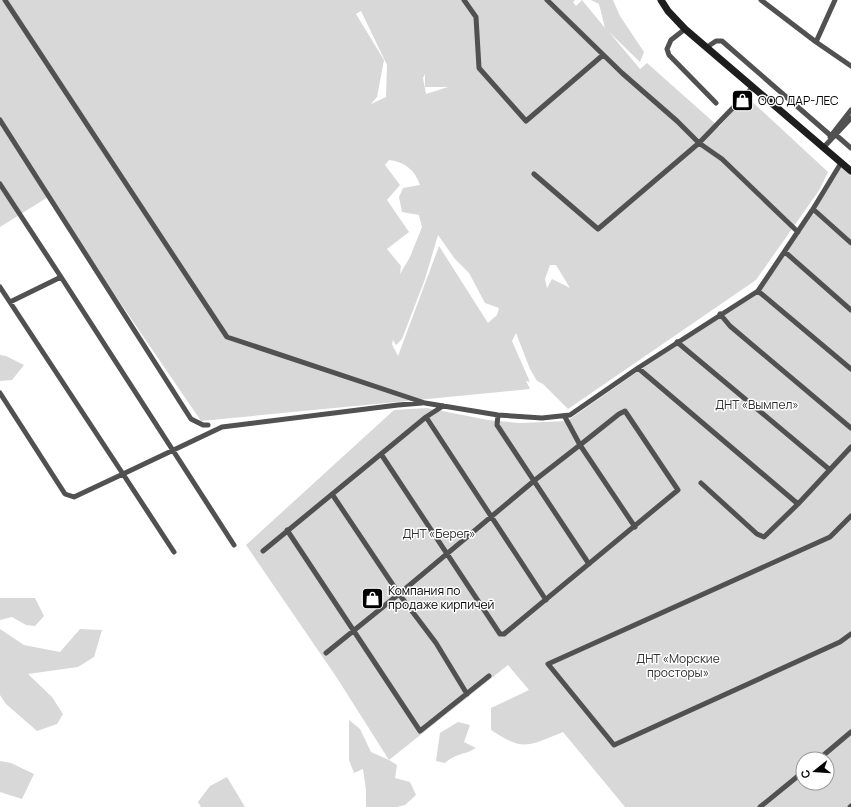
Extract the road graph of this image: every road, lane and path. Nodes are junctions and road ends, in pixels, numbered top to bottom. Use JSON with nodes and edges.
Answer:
{"nodes":[{"id":1,"x":5,"y":0,"type":"edge"},
{"id":2,"x":464,"y":0,"type":"edge"},
{"id":3,"x":547,"y":0,"type":"edge"},
{"id":4,"x":762,"y":0,"type":"edge"},
{"id":5,"x":835,"y":0,"type":"edge"},
{"id":6,"x":663,"y":1,"type":"edge"},
{"id":7,"x":685,"y":29,"type":"junction"},
{"id":8,"x":816,"y":42,"type":"junction"},
{"id":9,"x":707,"y":47,"type":"junction"},
{"id":10,"x":603,"y":55,"type":"junction"},
{"id":11,"x":851,"y":66,"type":"edge"},
{"id":12,"x":753,"y":87,"type":"junction"},
{"id":13,"x":716,"y":102,"type":"dead end"},
{"id":14,"x":851,"y":110,"type":"edge"},
{"id":15,"x":851,"y":118,"type":"edge"},
{"id":16,"x":0,"y":120,"type":"edge"},
{"id":17,"x":830,"y":135,"type":"junction"},
{"id":18,"x":836,"y":135,"type":"junction"},
{"id":19,"x":829,"y":142,"type":"junction"},
{"id":20,"x":699,"y":143,"type":"junction"},
{"id":21,"x":824,"y":148,"type":"junction"},
{"id":22,"x":851,"y":148,"type":"edge"},
{"id":23,"x":841,"y":163,"type":"junction"},
{"id":24,"x":851,"y":171,"type":"edge"},
{"id":25,"x":534,"y":174,"type":"dead end"},
{"id":26,"x":0,"y":184,"type":"edge"},
{"id":27,"x":813,"y":210,"type":"junction"},
{"id":28,"x":798,"y":232,"type":"junction"},
{"id":29,"x":851,"y":243,"type":"edge"},
{"id":30,"x":785,"y":252,"type":"junction"},
{"id":31,"x":61,"y":277,"type":"junction"},
{"id":32,"x":0,"y":287,"type":"edge"},
{"id":33,"x":758,"y":290,"type":"junction"},
{"id":34,"x":10,"y":302,"type":"junction"},
{"id":35,"x":851,"y":310,"type":"edge"},
{"id":36,"x":720,"y":314,"type":"junction"},
{"id":37,"x":677,"y":342,"type":"junction"},
{"id":38,"x":638,"y":368,"type":"junction"},
{"id":39,"x":851,"y":369,"type":"edge"},
{"id":40,"x":0,"y":393,"type":"edge"},
{"id":41,"x":425,"y":403,"type":"junction"},
{"id":42,"x":443,"y":406,"type":"junction"},
{"id":43,"x":498,"y":416,"type":"junction"},
{"id":44,"x":565,"y":417,"type":"junction"},
{"id":45,"x":426,"y":418,"type":"junction"},
{"id":46,"x":208,"y":425,"type":"dead end"},
{"id":47,"x":851,"y":428,"type":"edge"},
{"id":48,"x":580,"y":445,"type":"junction"},
{"id":49,"x":851,"y":447,"type":"edge"},
{"id":50,"x":172,"y":450,"type":"junction"},
{"id":51,"x":381,"y":454,"type":"junction"},
{"id":52,"x":830,"y":470,"type":"junction"},
{"id":53,"x":123,"y":474,"type":"junction"},
{"id":54,"x":535,"y":480,"type":"junction"},
{"id":55,"x":701,"y":483,"type":"dead end"},
{"id":56,"x":332,"y":494,"type":"junction"},
{"id":57,"x":798,"y":504,"type":"junction"},
{"id":58,"x":851,"y":516,"type":"edge"},
{"id":59,"x":491,"y":517,"type":"junction"},
{"id":60,"x":635,"y":527,"type":"junction"},
{"id":61,"x":287,"y":530,"type":"junction"},
{"id":62,"x":234,"y":545,"type":"dead end"},
{"id":63,"x":263,"y":551,"type":"dead end"},
{"id":64,"x":174,"y":552,"type":"dead end"},
{"id":65,"x":446,"y":553,"type":"junction"},
{"id":66,"x":589,"y":564,"type":"junction"},
{"id":67,"x":399,"y":594,"type":"junction"},
{"id":68,"x":546,"y":600,"type":"junction"},
{"id":69,"x":353,"y":629,"type":"junction"},
{"id":70,"x":851,"y":634,"type":"edge"},
{"id":71,"x":326,"y":653,"type":"dead end"},
{"id":72,"x":489,"y":676,"type":"dead end"},
{"id":73,"x":467,"y":694,"type":"junction"},
{"id":74,"x":851,"y":732,"type":"edge"},
{"id":75,"x":828,"y":751,"type":"edge"},
{"id":76,"x":795,"y":779,"type":"edge"},
{"id":77,"x":760,"y":807,"type":"edge"}],
"edges":[{"from":1,"to":41,"type":"street"},
{"from":2,"to":10,"type":"street"},
{"from":3,"to":10,"type":"street"},
{"from":4,"to":8,"type":"street"},
{"from":5,"to":8,"type":"street"},
{"from":6,"to":7,"type":"main road"},
{"from":7,"to":9,"type":"main road"},
{"from":7,"to":13,"type":"street"},
{"from":8,"to":11,"type":"street"},
{"from":9,"to":12,"type":"main road"},
{"from":9,"to":17,"type":"street"},
{"from":10,"to":20,"type":"street"},
{"from":12,"to":20,"type":"street"},
{"from":12,"to":21,"type":"main road"},
{"from":14,"to":17,"type":"street"},
{"from":15,"to":18,"type":"street"},
{"from":16,"to":46,"type":"street"},
{"from":17,"to":19,"type":"street"},
{"from":18,"to":19,"type":"street"},
{"from":18,"to":22,"type":"street"},
{"from":19,"to":21,"type":"street"},
{"from":20,"to":25,"type":"street"},
{"from":20,"to":28,"type":"street"},
{"from":21,"to":23,"type":"main road"},
{"from":23,"to":24,"type":"main road"},
{"from":23,"to":27,"type":"street"},
{"from":26,"to":31,"type":"street"},
{"from":27,"to":28,"type":"street"},
{"from":27,"to":29,"type":"street"},
{"from":28,"to":30,"type":"street"},
{"from":30,"to":33,"type":"street"},
{"from":30,"to":35,"type":"street"},
{"from":31,"to":34,"type":"street"},
{"from":31,"to":50,"type":"street"},
{"from":32,"to":34,"type":"street"},
{"from":33,"to":36,"type":"street"},
{"from":33,"to":39,"type":"street"},
{"from":34,"to":53,"type":"street"},
{"from":36,"to":37,"type":"street"},
{"from":36,"to":47,"type":"street"},
{"from":37,"to":38,"type":"street"},
{"from":37,"to":52,"type":"street"},
{"from":38,"to":44,"type":"street"},
{"from":38,"to":57,"type":"street"},
{"from":40,"to":53,"type":"street"},
{"from":41,"to":42,"type":"street"},
{"from":41,"to":50,"type":"street"},
{"from":42,"to":43,"type":"street"},
{"from":42,"to":45,"type":"street"},
{"from":43,"to":44,"type":"street"},
{"from":43,"to":54,"type":"street"},
{"from":44,"to":48,"type":"street"},
{"from":45,"to":51,"type":"street"},
{"from":45,"to":59,"type":"street"},
{"from":48,"to":54,"type":"street"},
{"from":48,"to":60,"type":"street"},
{"from":48,"to":60,"type":"street"},
{"from":49,"to":52,"type":"street"},
{"from":50,"to":53,"type":"street"},
{"from":50,"to":62,"type":"street"},
{"from":51,"to":56,"type":"street"},
{"from":51,"to":65,"type":"street"},
{"from":52,"to":57,"type":"street"},
{"from":53,"to":64,"type":"street"},
{"from":54,"to":59,"type":"street"},
{"from":54,"to":66,"type":"street"},
{"from":55,"to":57,"type":"street"},
{"from":56,"to":61,"type":"street"},
{"from":56,"to":67,"type":"street"},
{"from":58,"to":70,"type":"street"},
{"from":59,"to":65,"type":"street"},
{"from":59,"to":68,"type":"street"},
{"from":60,"to":66,"type":"street"},
{"from":61,"to":63,"type":"street"},
{"from":61,"to":69,"type":"street"},
{"from":65,"to":67,"type":"street"},
{"from":65,"to":68,"type":"street"},
{"from":66,"to":68,"type":"street"},
{"from":67,"to":69,"type":"street"},
{"from":67,"to":73,"type":"street"},
{"from":69,"to":71,"type":"street"},
{"from":69,"to":73,"type":"street"},
{"from":72,"to":73,"type":"street"},
{"from":74,"to":75,"type":"street"},
{"from":76,"to":77,"type":"street"}]}
